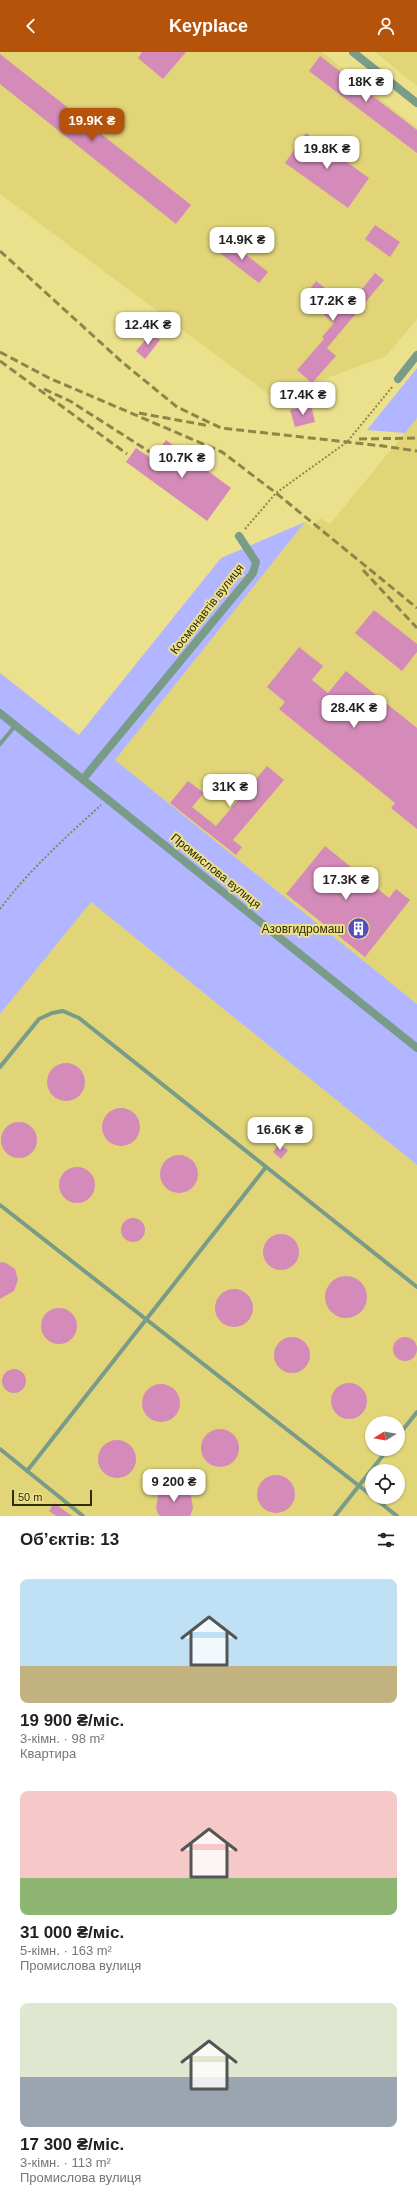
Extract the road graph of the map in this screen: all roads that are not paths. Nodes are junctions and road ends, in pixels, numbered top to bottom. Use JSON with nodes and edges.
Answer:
{"nodes":[{"id":1,"x":353,"y":52,"type":"edge"},
{"id":2,"x":417,"y":103,"type":"edge"},
{"id":3,"x":417,"y":356,"type":"edge"},
{"id":4,"x":398,"y":379,"type":"road end"},
{"id":5,"x":239,"y":536,"type":"road end"},
{"id":6,"x":0,"y":713,"type":"edge"},
{"id":7,"x":16,"y":725,"type":"junction"},
{"id":8,"x":0,"y":744,"type":"edge"},
{"id":9,"x":83,"y":779,"type":"junction"},
{"id":10,"x":417,"y":1048,"type":"edge"},
{"id":11,"x":0,"y":1067,"type":"edge"},
{"id":12,"x":266,"y":1167,"type":"junction"},
{"id":13,"x":0,"y":1205,"type":"edge"},
{"id":14,"x":417,"y":1287,"type":"edge"},
{"id":15,"x":146,"y":1319,"type":"junction"},
{"id":16,"x":417,"y":1412,"type":"edge"},
{"id":17,"x":405,"y":1427,"type":"edge"},
{"id":18,"x":0,"y":1449,"type":"edge"},
{"id":19,"x":383,"y":1456,"type":"edge"},
{"id":20,"x":27,"y":1471,"type":"junction"},
{"id":21,"x":359,"y":1486,"type":"junction"},
{"id":22,"x":365,"y":1491,"type":"edge"},
{"id":23,"x":382,"y":1504,"type":"edge"},
{"id":24,"x":83,"y":1516,"type":"edge"},
{"id":25,"x":335,"y":1516,"type":"edge"},
{"id":26,"x":398,"y":1516,"type":"edge"}],
"edges":[{"from":1,"to":2,"type":"street"},
{"from":3,"to":4,"type":"street"},
{"from":5,"to":9,"type":"street","name":"Космонавтів вулиця"},
{"from":6,"to":7,"type":"street","name":"Промислова вулиця"},
{"from":7,"to":8,"type":"lane"},
{"from":7,"to":9,"type":"street","name":"Промислова вулиця"},
{"from":9,"to":10,"type":"street","name":"Промислова вулиця"},
{"from":11,"to":12,"type":"lane"},
{"from":12,"to":14,"type":"lane"},
{"from":12,"to":15,"type":"lane"},
{"from":13,"to":15,"type":"lane"},
{"from":15,"to":20,"type":"lane"},
{"from":15,"to":21,"type":"lane"},
{"from":16,"to":17,"type":"lane"},
{"from":18,"to":20,"type":"lane"},
{"from":19,"to":21,"type":"lane"},
{"from":20,"to":24,"type":"lane"},
{"from":21,"to":22,"type":"lane"},
{"from":21,"to":25,"type":"lane"},
{"from":23,"to":26,"type":"lane"}]}
